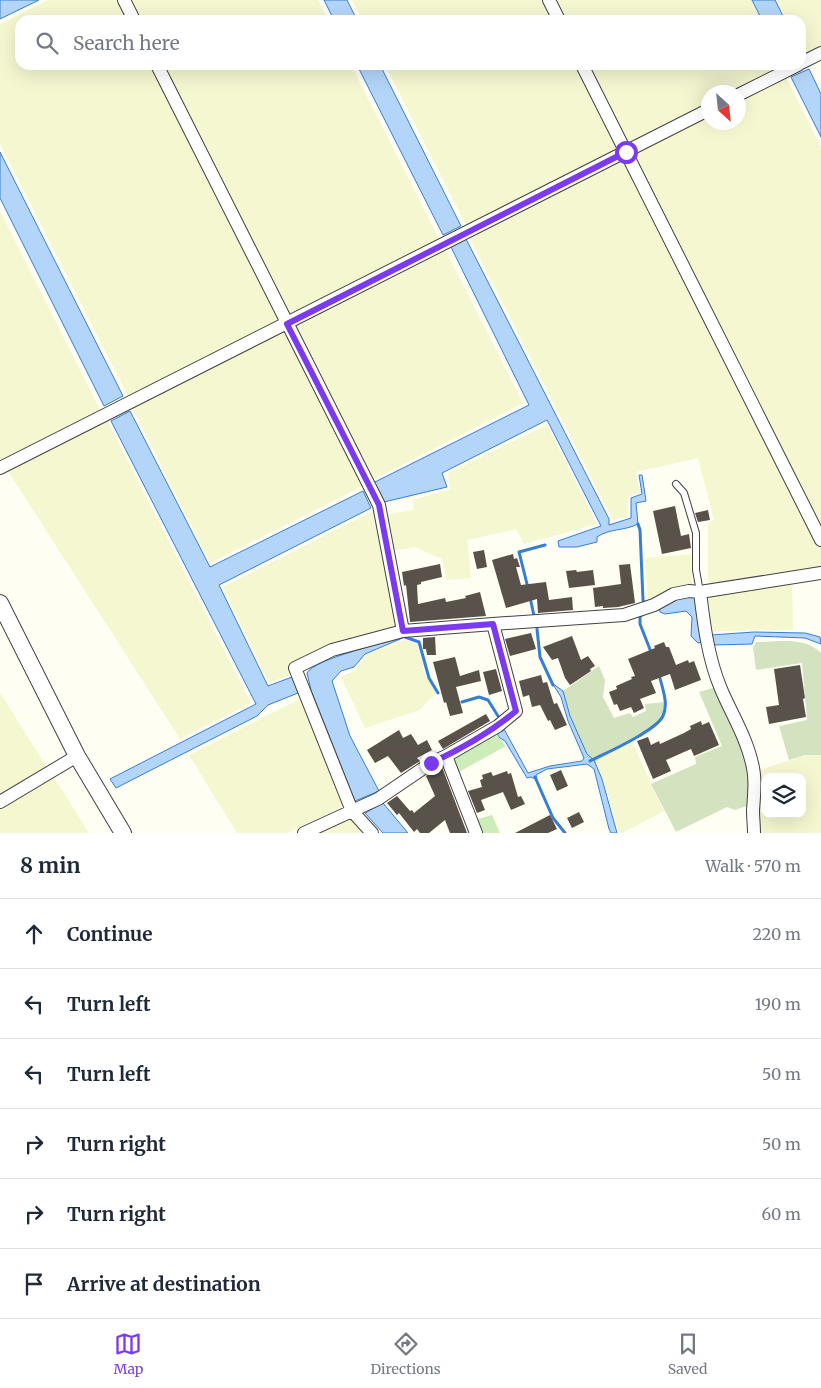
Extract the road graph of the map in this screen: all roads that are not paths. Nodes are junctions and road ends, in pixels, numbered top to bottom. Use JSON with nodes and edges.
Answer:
{"nodes":[{"id":1,"x":124,"y":0,"type":"edge"},
{"id":2,"x":549,"y":0,"type":"edge"},
{"id":3,"x":132,"y":15,"type":"edge"},
{"id":4,"x":556,"y":15,"type":"edge"},
{"id":5,"x":821,"y":53,"type":"edge"},
{"id":6,"x":806,"y":60,"type":"edge"},
{"id":7,"x":160,"y":70,"type":"edge"},
{"id":8,"x":585,"y":70,"type":"edge"},
{"id":9,"x":787,"y":70,"type":"edge"},
{"id":10,"x":746,"y":91,"type":"edge"},
{"id":11,"x":701,"y":114,"type":"edge"},
{"id":12,"x":626,"y":152,"type":"junction"},
{"id":13,"x":287,"y":324,"type":"junction"},
{"id":14,"x":0,"y":468,"type":"edge"},
{"id":15,"x":676,"y":484,"type":"dead end"},
{"id":16,"x":821,"y":540,"type":"edge"},
{"id":17,"x":821,"y":573,"type":"edge"},
{"id":18,"x":700,"y":592,"type":"junction"},
{"id":19,"x":0,"y":603,"type":"edge"},
{"id":20,"x":493,"y":624,"type":"junction"},
{"id":21,"x":403,"y":631,"type":"junction"},
{"id":22,"x":77,"y":756,"type":"junction"},
{"id":23,"x":446,"y":756,"type":"junction"},
{"id":24,"x":0,"y":802,"type":"edge"},
{"id":25,"x":352,"y":811,"type":"junction"},
{"id":26,"x":123,"y":833,"type":"edge"},
{"id":27,"x":304,"y":833,"type":"edge"},
{"id":28,"x":372,"y":833,"type":"edge"},
{"id":29,"x":476,"y":833,"type":"edge"},
{"id":30,"x":754,"y":833,"type":"edge"}],
"edges":[{"from":1,"to":3,"type":"street"},
{"from":2,"to":4,"type":"street"},
{"from":5,"to":6,"type":"street"},
{"from":7,"to":13,"type":"street"},
{"from":8,"to":12,"type":"street"},
{"from":9,"to":10,"type":"street"},
{"from":11,"to":12,"type":"street"},
{"from":12,"to":13,"type":"street"},
{"from":12,"to":16,"type":"street"},
{"from":13,"to":14,"type":"street"},
{"from":13,"to":21,"type":"street"},
{"from":15,"to":18,"type":"lane"},
{"from":17,"to":18,"type":"street"},
{"from":18,"to":20,"type":"street"},
{"from":18,"to":30,"type":"street"},
{"from":19,"to":22,"type":"street"},
{"from":20,"to":21,"type":"street"},
{"from":20,"to":23,"type":"street"},
{"from":21,"to":25,"type":"street"},
{"from":22,"to":24,"type":"street"},
{"from":22,"to":26,"type":"street"},
{"from":23,"to":25,"type":"street"},
{"from":23,"to":29,"type":"street"},
{"from":25,"to":27,"type":"street"},
{"from":25,"to":28,"type":"street"}]}
